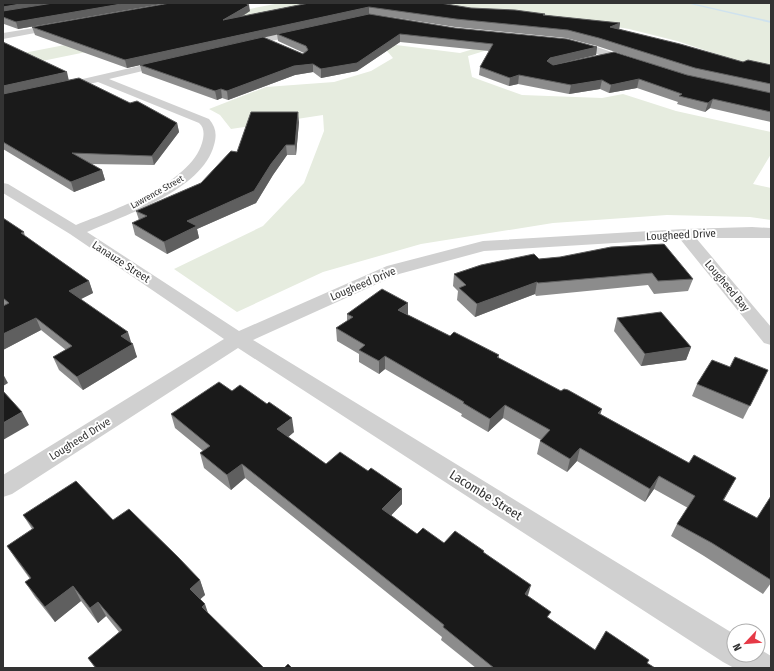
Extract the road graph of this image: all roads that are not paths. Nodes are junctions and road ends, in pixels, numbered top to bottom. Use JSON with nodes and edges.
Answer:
{"nodes":[{"id":1,"x":65,"y":25,"type":"edge"},
{"id":2,"x":311,"y":29,"type":"edge"},
{"id":3,"x":3,"y":36,"type":"edge"},
{"id":4,"x":264,"y":40,"type":"junction"},
{"id":5,"x":558,"y":41,"type":"edge"},
{"id":6,"x":277,"y":46,"type":"edge"},
{"id":7,"x":234,"y":47,"type":"edge"},
{"id":8,"x":613,"y":55,"type":"junction"},
{"id":9,"x":598,"y":59,"type":"edge"},
{"id":10,"x":174,"y":61,"type":"edge"},
{"id":11,"x":642,"y":66,"type":"edge"},
{"id":12,"x":98,"y":78,"type":"junction"},
{"id":13,"x":54,"y":88,"type":"edge"},
{"id":14,"x":3,"y":187,"type":"edge"},
{"id":15,"x":75,"y":231,"type":"junction"},
{"id":16,"x":771,"y":233,"type":"edge"},
{"id":17,"x":684,"y":234,"type":"junction"},
{"id":18,"x":238,"y":339,"type":"junction"},
{"id":19,"x":771,"y":339,"type":"edge"},
{"id":20,"x":3,"y":487,"type":"edge"},
{"id":21,"x":726,"y":646,"type":"edge"}],
"edges":[{"from":1,"to":3,"type":"street"},
{"from":2,"to":4,"type":"street"},
{"from":4,"to":6,"type":"street"},
{"from":4,"to":7,"type":"street"},
{"from":5,"to":8,"type":"street"},
{"from":8,"to":9,"type":"street"},
{"from":8,"to":11,"type":"street"},
{"from":10,"to":12,"type":"street"},
{"from":12,"to":13,"type":"street"},
{"from":12,"to":15,"type":"street","name":"Lawrence Street"},
{"from":14,"to":15,"type":"street","name":"Lanauze Street"},
{"from":15,"to":18,"type":"street","name":"Lanauze Street"},
{"from":16,"to":17,"type":"street","name":"Lougheed Drive"},
{"from":17,"to":18,"type":"street","name":"Lougheed Drive"},
{"from":17,"to":19,"type":"street","name":"Lougheed Bay"},
{"from":18,"to":20,"type":"street","name":"Lougheed Drive"},
{"from":18,"to":21,"type":"street","name":"Lacombe Street"}]}
